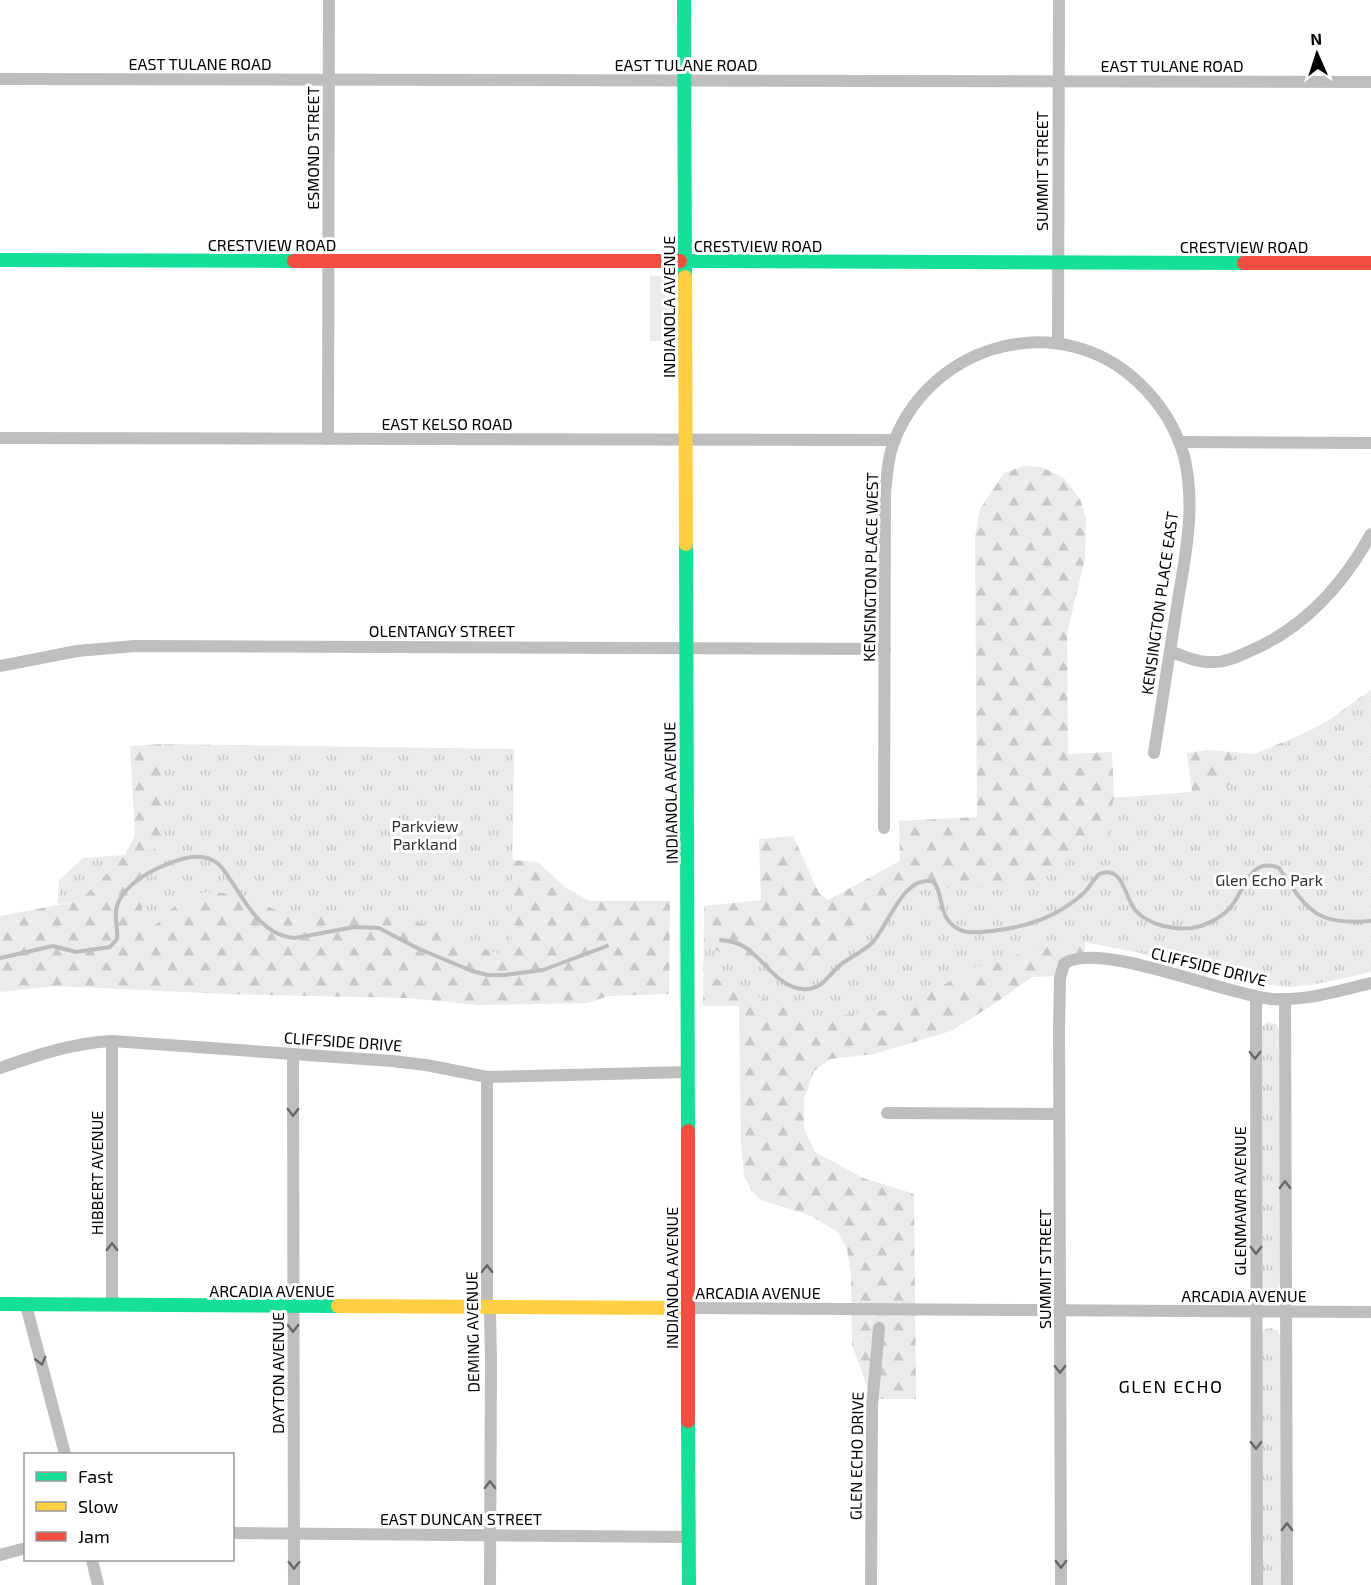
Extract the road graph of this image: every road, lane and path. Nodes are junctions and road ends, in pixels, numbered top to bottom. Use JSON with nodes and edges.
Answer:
{"nodes":[{"id":1,"x":329,"y":0,"type":"edge"},
{"id":2,"x":684,"y":0,"type":"edge"},
{"id":3,"x":1059,"y":0,"type":"edge"},
{"id":4,"x":0,"y":79,"type":"edge"},
{"id":5,"x":329,"y":80,"type":"junction"},
{"id":6,"x":684,"y":80,"type":"junction"},
{"id":7,"x":1059,"y":81,"type":"junction"},
{"id":8,"x":1371,"y":82,"type":"edge"},
{"id":9,"x":0,"y":260,"type":"edge"},
{"id":10,"x":328,"y":260,"type":"junction"},
{"id":11,"x":684,"y":261,"type":"junction"},
{"id":12,"x":1057,"y":262,"type":"junction"},
{"id":13,"x":1371,"y":263,"type":"edge"},
{"id":14,"x":1058,"y":343,"type":"junction"},
{"id":15,"x":0,"y":438,"type":"edge"},
{"id":16,"x":328,"y":439,"type":"junction"},
{"id":17,"x":685,"y":440,"type":"junction"},
{"id":18,"x":895,"y":440,"type":"junction"},
{"id":19,"x":1179,"y":442,"type":"junction"},
{"id":20,"x":1371,"y":443,"type":"edge"},
{"id":21,"x":1371,"y":534,"type":"edge"},
{"id":22,"x":686,"y":648,"type":"junction"},
{"id":23,"x":885,"y":649,"type":"junction"},
{"id":24,"x":1170,"y":651,"type":"junction"},
{"id":25,"x":0,"y":666,"type":"edge"},
{"id":26,"x":1154,"y":753,"type":"dead end"},
{"id":27,"x":884,"y":828,"type":"dead end"},
{"id":28,"x":1074,"y":958,"type":"joint"},
{"id":29,"x":1371,"y":983,"type":"edge"},
{"id":30,"x":1256,"y":997,"type":"junction"},
{"id":31,"x":1285,"y":999,"type":"junction"},
{"id":32,"x":112,"y":1041,"type":"junction"},
{"id":33,"x":292,"y":1054,"type":"junction"},
{"id":34,"x":0,"y":1068,"type":"edge"},
{"id":35,"x":687,"y":1072,"type":"junction"},
{"id":36,"x":486,"y":1077,"type":"junction"},
{"id":37,"x":887,"y":1113,"type":"dead end"},
{"id":38,"x":1059,"y":1114,"type":"junction"},
{"id":39,"x":0,"y":1304,"type":"edge"},
{"id":40,"x":26,"y":1305,"type":"junction"},
{"id":41,"x":112,"y":1305,"type":"junction"},
{"id":42,"x":293,"y":1306,"type":"junction"},
{"id":43,"x":489,"y":1307,"type":"junction"},
{"id":44,"x":688,"y":1308,"type":"junction"},
{"id":45,"x":1060,"y":1310,"type":"junction"},
{"id":46,"x":1256,"y":1311,"type":"junction"},
{"id":47,"x":1286,"y":1311,"type":"junction"},
{"id":48,"x":1371,"y":1312,"type":"edge"},
{"id":49,"x":879,"y":1328,"type":"dead end"},
{"id":50,"x":64,"y":1453,"type":"edge"},
{"id":51,"x":234,"y":1533,"type":"edge"},
{"id":52,"x":294,"y":1534,"type":"junction"},
{"id":53,"x":490,"y":1535,"type":"junction"},
{"id":54,"x":688,"y":1537,"type":"junction"},
{"id":55,"x":24,"y":1549,"type":"edge"},
{"id":56,"x":0,"y":1555,"type":"edge"},
{"id":57,"x":92,"y":1561,"type":"edge"},
{"id":58,"x":98,"y":1585,"type":"edge"},
{"id":59,"x":294,"y":1585,"type":"edge"},
{"id":60,"x":490,"y":1585,"type":"edge"},
{"id":61,"x":688,"y":1585,"type":"edge"},
{"id":62,"x":871,"y":1585,"type":"edge"},
{"id":63,"x":1061,"y":1585,"type":"edge"},
{"id":64,"x":1257,"y":1585,"type":"edge"},
{"id":65,"x":1287,"y":1585,"type":"edge"}],
"edges":[{"from":1,"to":5,"type":"street","name":"ESMOND STREET"},
{"from":2,"to":6,"type":"street","name":"INDIANOLA AVENUE"},
{"from":3,"to":7,"type":"street","name":"SUMMIT STREET"},
{"from":4,"to":5,"type":"street","name":"EAST TULANE ROAD"},
{"from":5,"to":6,"type":"street","name":"EAST TULANE ROAD"},
{"from":5,"to":10,"type":"street","name":"ESMOND STREET"},
{"from":6,"to":7,"type":"street","name":"EAST TULANE ROAD"},
{"from":6,"to":11,"type":"street","name":"INDIANOLA AVENUE"},
{"from":7,"to":8,"type":"street","name":"EAST TULANE ROAD"},
{"from":7,"to":12,"type":"street","name":"SUMMIT STREET"},
{"from":9,"to":10,"type":"street","name":"CRESTVIEW ROAD"},
{"from":10,"to":11,"type":"street","name":"CRESTVIEW ROAD"},
{"from":10,"to":16,"type":"street","name":"ESMOND STREET"},
{"from":11,"to":12,"type":"street","name":"CRESTVIEW ROAD"},
{"from":11,"to":17,"type":"street","name":"INDIANOLA AVENUE"},
{"from":12,"to":13,"type":"street","name":"CRESTVIEW ROAD"},
{"from":12,"to":14,"type":"street","name":"SUMMIT STREET"},
{"from":14,"to":18,"type":"street","name":"KENSINGTON PLACE WEST"},
{"from":14,"to":19,"type":"street","name":"KENSINGTON PLACE EAST"},
{"from":15,"to":16,"type":"street","name":"EAST KELSO ROAD"},
{"from":16,"to":17,"type":"street","name":"EAST KELSO ROAD"},
{"from":17,"to":18,"type":"street","name":"EAST KELSO ROAD"},
{"from":17,"to":22,"type":"street","name":"INDIANOLA AVENUE"},
{"from":18,"to":23,"type":"street","name":"KENSINGTON PLACE WEST"},
{"from":19,"to":20,"type":"street"},
{"from":19,"to":24,"type":"street","name":"KENSINGTON PLACE EAST"},
{"from":21,"to":24,"type":"street"},
{"from":22,"to":23,"type":"street","name":"OLENTANGY STREET"},
{"from":22,"to":25,"type":"street","name":"OLENTANGY STREET"},
{"from":22,"to":35,"type":"street","name":"INDIANOLA AVENUE"},
{"from":23,"to":27,"type":"street","name":"KENSINGTON PLACE WEST"},
{"from":24,"to":26,"type":"street","name":"KENSINGTON PLACE EAST"},
{"from":28,"to":30,"type":"street","name":"CLIFFSIDE DRIVE"},
{"from":28,"to":38,"type":"street","name":"SUMMIT STREET"},
{"from":29,"to":31,"type":"street","name":"CLIFFSIDE DRIVE"},
{"from":30,"to":31,"type":"street","name":"CLIFFSIDE DRIVE"},
{"from":30,"to":46,"type":"street","name":"GLENMAWR AVENUE","one_way":true},
{"from":47,"to":31,"type":"street","one_way":true},
{"from":32,"to":33,"type":"street","name":"CLIFFSIDE DRIVE"},
{"from":32,"to":34,"type":"street","name":"CLIFFSIDE DRIVE"},
{"from":41,"to":32,"type":"street","name":"HIBBERT AVENUE","one_way":true},
{"from":33,"to":36,"type":"street","name":"CLIFFSIDE DRIVE"},
{"from":33,"to":42,"type":"street","name":"DAYTON AVENUE","one_way":true},
{"from":35,"to":36,"type":"street","name":"CLIFFSIDE DRIVE"},
{"from":35,"to":44,"type":"street","name":"INDIANOLA AVENUE"},
{"from":43,"to":36,"type":"street","name":"DEMING AVENUE","one_way":true},
{"from":37,"to":38,"type":"street"},
{"from":38,"to":45,"type":"street","name":"SUMMIT STREET"},
{"from":39,"to":40,"type":"street","name":"ARCADIA AVENUE"},
{"from":40,"to":41,"type":"street","name":"ARCADIA AVENUE"},
{"from":40,"to":50,"type":"street","one_way":true},
{"from":41,"to":42,"type":"street","name":"ARCADIA AVENUE"},
{"from":42,"to":43,"type":"street","name":"ARCADIA AVENUE"},
{"from":42,"to":52,"type":"street","name":"DAYTON AVENUE","one_way":true},
{"from":43,"to":44,"type":"street","name":"ARCADIA AVENUE"},
{"from":53,"to":43,"type":"street","name":"DEMING AVENUE","one_way":true},
{"from":44,"to":45,"type":"street","name":"ARCADIA AVENUE"},
{"from":44,"to":54,"type":"street","name":"INDIANOLA AVENUE"},
{"from":45,"to":46,"type":"street","name":"ARCADIA AVENUE"},
{"from":45,"to":63,"type":"street","name":"SUMMIT STREET","one_way":true},
{"from":46,"to":47,"type":"street","name":"ARCADIA AVENUE"},
{"from":46,"to":64,"type":"street","name":"GLENMAWR AVENUE","one_way":true},
{"from":47,"to":48,"type":"street","name":"ARCADIA AVENUE"},
{"from":65,"to":47,"type":"street","one_way":true},
{"from":49,"to":62,"type":"street","name":"GLEN ECHO DRIVE"},
{"from":51,"to":52,"type":"street","name":"EAST DUNCAN STREET"},
{"from":52,"to":53,"type":"street","name":"EAST DUNCAN STREET"},
{"from":52,"to":59,"type":"street","name":"DAYTON AVENUE","one_way":true},
{"from":53,"to":54,"type":"street","name":"EAST DUNCAN STREET"},
{"from":53,"to":60,"type":"street","name":"DEMING AVENUE"},
{"from":54,"to":61,"type":"street","name":"INDIANOLA AVENUE"},
{"from":55,"to":56,"type":"street"},
{"from":57,"to":58,"type":"street"}]}
